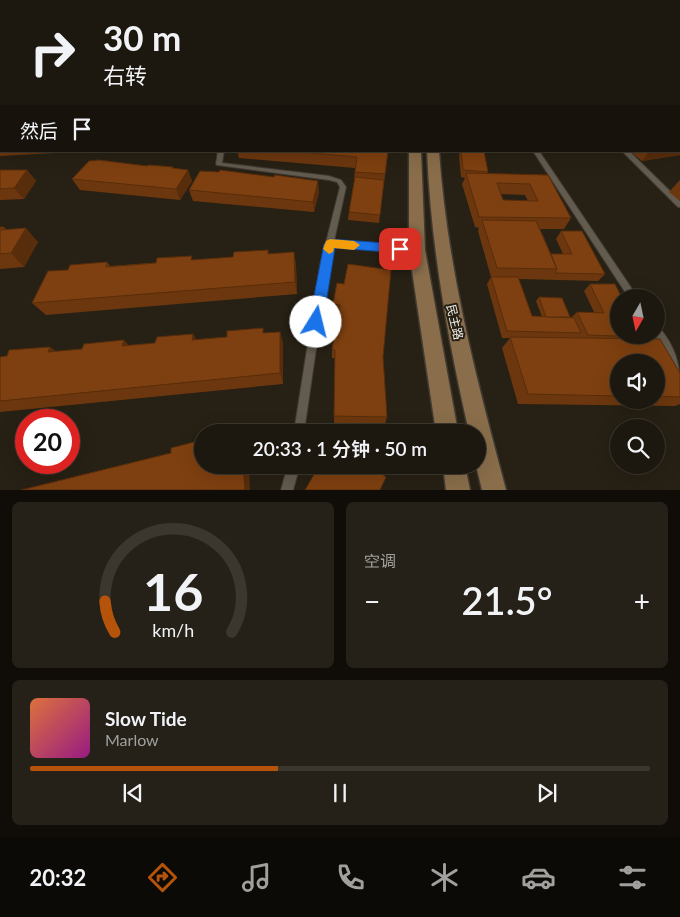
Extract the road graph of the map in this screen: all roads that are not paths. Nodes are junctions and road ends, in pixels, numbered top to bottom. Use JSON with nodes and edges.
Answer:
{"nodes":[{"id":1,"x":222,"y":152,"type":"edge"},
{"id":2,"x":415,"y":152,"type":"edge"},
{"id":3,"x":433,"y":152,"type":"edge"},
{"id":4,"x":537,"y":152,"type":"edge"},
{"id":5,"x":626,"y":152,"type":"edge"},
{"id":6,"x":680,"y":205,"type":"edge"},
{"id":7,"x":330,"y":244,"type":"junction"},
{"id":8,"x":417,"y":250,"type":"junction"},
{"id":9,"x":628,"y":289,"type":"edge"},
{"id":10,"x":665,"y":342,"type":"edge"},
{"id":11,"x":680,"y":383,"type":"edge"},
{"id":12,"x":300,"y":424,"type":"edge"},
{"id":13,"x":446,"y":424,"type":"edge"},
{"id":14,"x":291,"y":474,"type":"edge"},
{"id":15,"x":495,"y":487,"type":"edge"},
{"id":16,"x":287,"y":490,"type":"edge"}],
"edges":[{"from":1,"to":7,"type":"lane"},
{"from":2,"to":8,"type":"main road","name":"民主路"},
{"from":3,"to":15,"type":"main road","name":"民主路"},
{"from":4,"to":9,"type":"lane"},
{"from":5,"to":6,"type":"lane"},
{"from":7,"to":8,"type":"lane"},
{"from":7,"to":12,"type":"lane"},
{"from":8,"to":13,"type":"main road","name":"民主路"},
{"from":10,"to":11,"type":"lane"},
{"from":14,"to":16,"type":"lane"}]}
